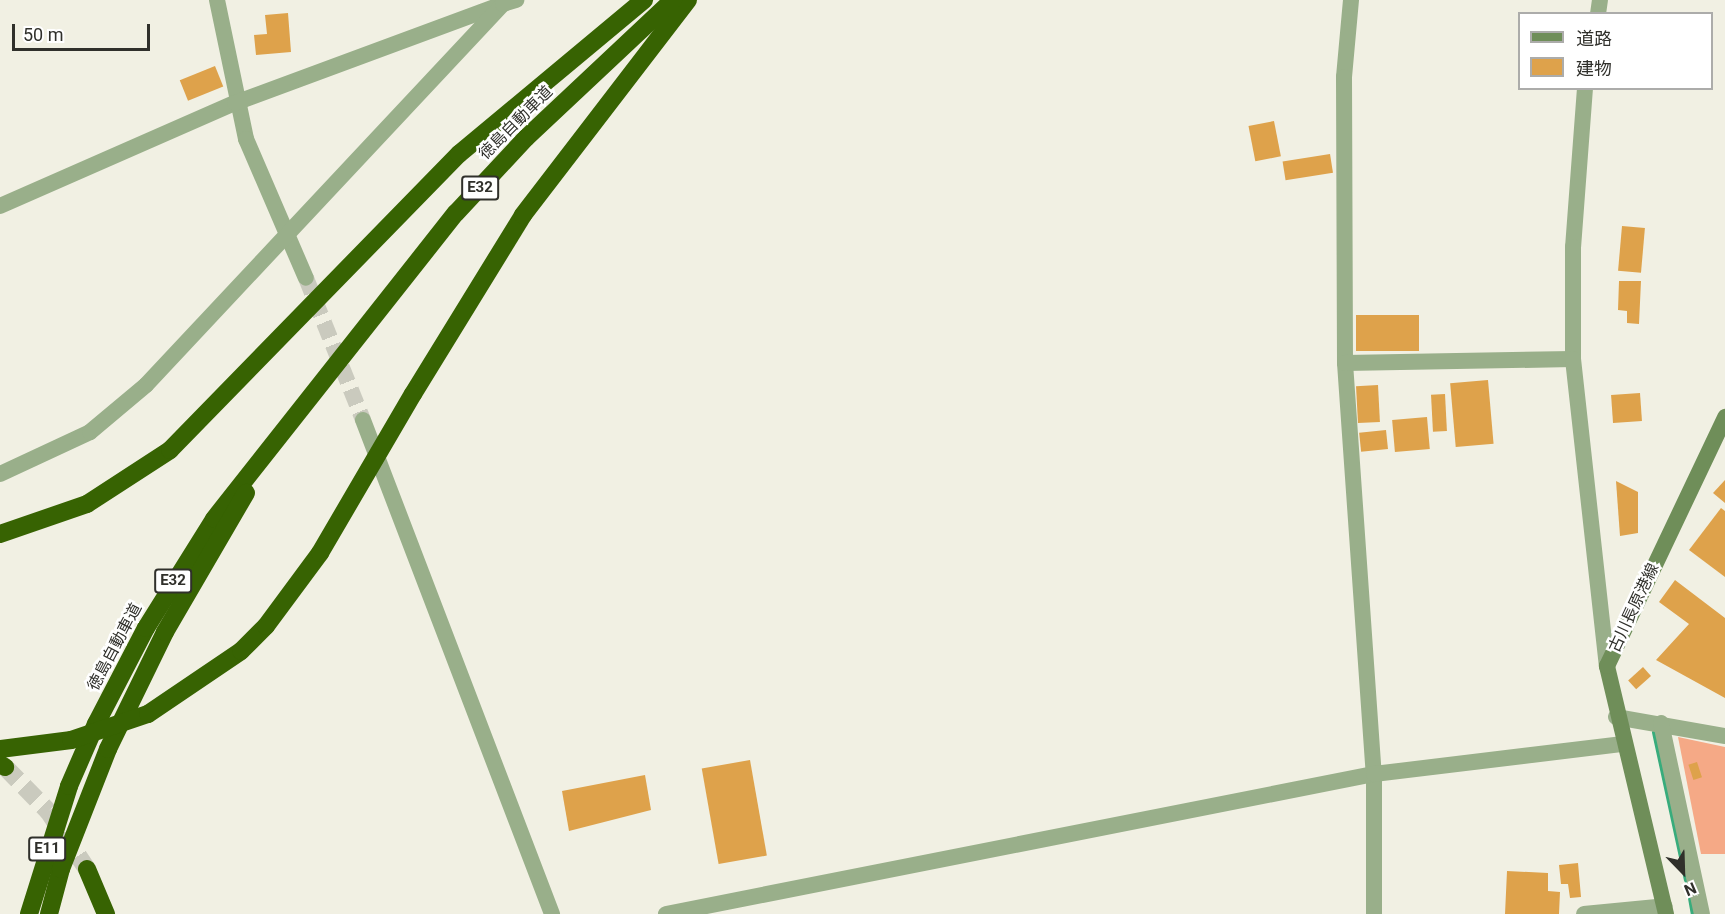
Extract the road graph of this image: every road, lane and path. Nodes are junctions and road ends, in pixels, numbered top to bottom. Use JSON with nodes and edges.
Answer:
{"nodes":[{"id":1,"x":218,"y":0,"type":"edge"},
{"id":2,"x":644,"y":0,"type":"edge"},
{"id":3,"x":673,"y":0,"type":"edge"},
{"id":4,"x":688,"y":0,"type":"edge"},
{"id":5,"x":1351,"y":0,"type":"edge"},
{"id":6,"x":509,"y":2,"type":"edge"},
{"id":7,"x":1585,"y":90,"type":"edge"},
{"id":8,"x":235,"y":103,"type":"junction"},
{"id":9,"x":0,"y":207,"type":"edge"},
{"id":10,"x":287,"y":234,"type":"junction"},
{"id":11,"x":306,"y":278,"type":"tunnel mouth"},
{"id":12,"x":1573,"y":359,"type":"junction"},
{"id":13,"x":1345,"y":363,"type":"junction"},
{"id":14,"x":308,"y":395,"type":"junction"},
{"id":15,"x":1725,"y":417,"type":"edge"},
{"id":16,"x":363,"y":420,"type":"tunnel mouth"},
{"id":17,"x":0,"y":474,"type":"edge"},
{"id":18,"x":0,"y":534,"type":"edge"},
{"id":19,"x":1607,"y":666,"type":"junction"},
{"id":20,"x":1616,"y":717,"type":"junction"},
{"id":21,"x":1661,"y":723,"type":"junction"},
{"id":22,"x":1725,"y":736,"type":"edge"},
{"id":23,"x":1623,"y":744,"type":"junction"},
{"id":24,"x":0,"y":749,"type":"edge"},
{"id":25,"x":1374,"y":774,"type":"junction"},
{"id":26,"x":69,"y":786,"type":"joint"},
{"id":27,"x":89,"y":796,"type":"joint"},
{"id":28,"x":87,"y":869,"type":"tunnel mouth"},
{"id":29,"x":1666,"y":910,"type":"edge"},
{"id":30,"x":29,"y":914,"type":"edge"},
{"id":31,"x":49,"y":914,"type":"edge"},
{"id":32,"x":106,"y":914,"type":"edge"},
{"id":33,"x":552,"y":914,"type":"edge"},
{"id":34,"x":666,"y":914,"type":"edge"},
{"id":35,"x":1374,"y":914,"type":"edge"},
{"id":36,"x":1584,"y":914,"type":"edge"},
{"id":37,"x":1702,"y":914,"type":"edge"}],
"edges":[{"from":1,"to":8,"type":"street"},
{"from":2,"to":18,"type":"highway"},
{"from":3,"to":14,"type":"highway","name":"徳島自動車道","number":"E32"},
{"from":4,"to":24,"type":"highway","bridge":true},
{"from":5,"to":13,"type":"street"},
{"from":6,"to":8,"type":"street"},
{"from":6,"to":10,"type":"street"},
{"from":7,"to":12,"type":"street"},
{"from":8,"to":9,"type":"street"},
{"from":8,"to":10,"type":"street"},
{"from":10,"to":11,"type":"street"},
{"from":10,"to":17,"type":"street"},
{"from":12,"to":13,"type":"street"},
{"from":12,"to":19,"type":"street"},
{"from":13,"to":25,"type":"street"},
{"from":14,"to":26,"type":"highway","name":"徳島自動車道","number":"E32"},
{"from":14,"to":27,"type":"highway","name":"徳島自動車道","number":"E32"},
{"from":15,"to":19,"type":"main road","name":"古川長原港線"},
{"from":16,"to":33,"type":"street"},
{"from":19,"to":20,"type":"main road","name":"古川長原港線"},
{"from":20,"to":21,"type":"street"},
{"from":20,"to":23,"type":"main road","name":"古川長原港線"},
{"from":21,"to":22,"type":"street"},
{"from":21,"to":37,"type":"street"},
{"from":23,"to":25,"type":"street"},
{"from":23,"to":29,"type":"main road","name":"古川長原港線"},
{"from":25,"to":34,"type":"street"},
{"from":25,"to":35,"type":"street"},
{"from":26,"to":30,"type":"highway","name":"徳島自動車道","number":"E11"},
{"from":27,"to":31,"type":"highway","name":"徳島自動車道","number":"E11"},
{"from":28,"to":32,"type":"highway"},
{"from":29,"to":36,"type":"street"}]}
